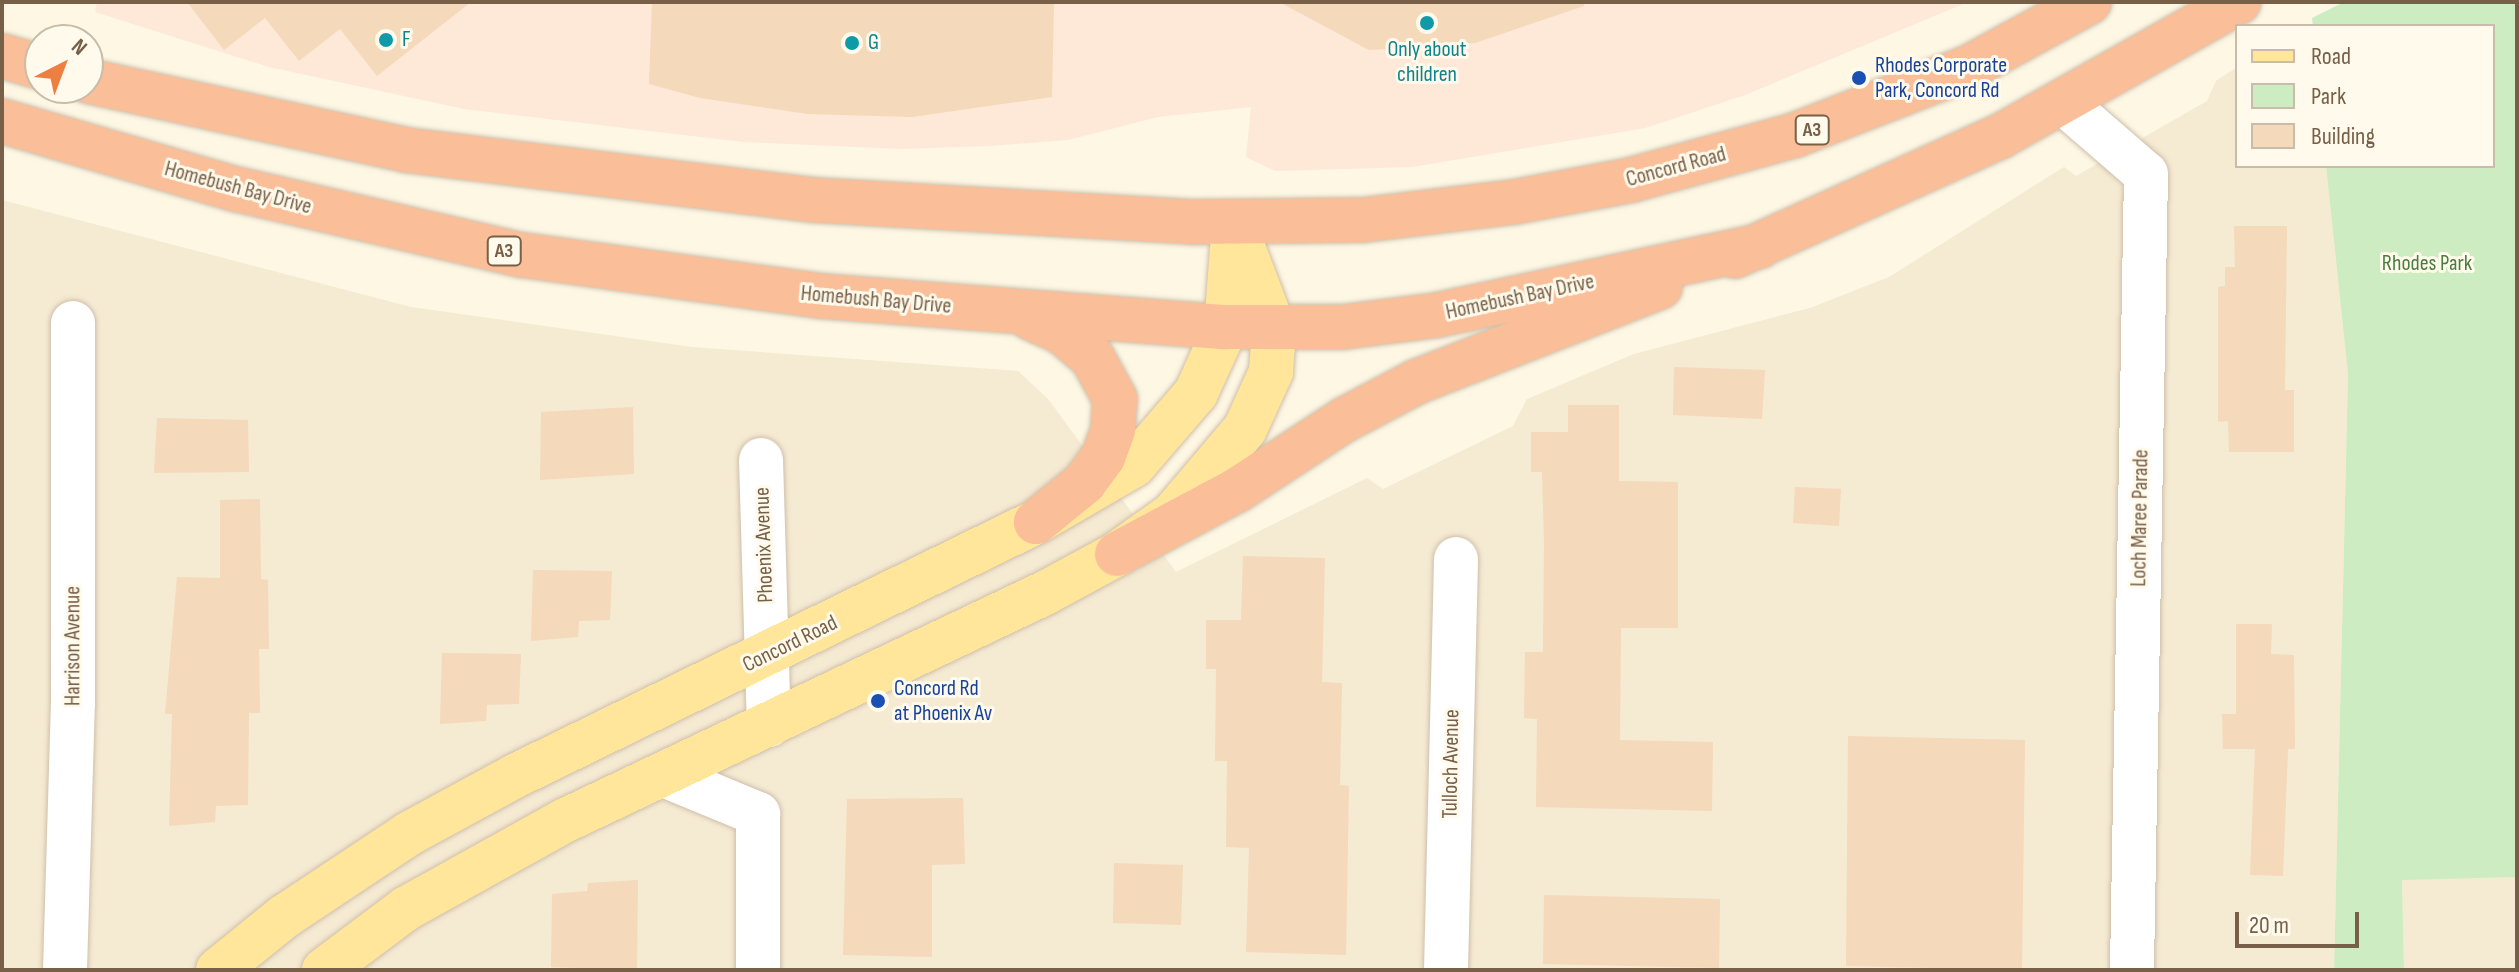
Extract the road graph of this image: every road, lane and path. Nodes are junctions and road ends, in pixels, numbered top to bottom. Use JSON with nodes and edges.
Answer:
{"nodes":[{"id":1,"x":2089,"y":2,"type":"edge"},
{"id":2,"x":2239,"y":2,"type":"edge"},
{"id":3,"x":104,"y":84,"type":"edge"},
{"id":4,"x":2064,"y":103,"type":"junction"},
{"id":5,"x":2,"y":121,"type":"edge"},
{"id":6,"x":1234,"y":222,"type":"junction"},
{"id":7,"x":1760,"y":246,"type":"junction"},
{"id":8,"x":1018,"y":312,"type":"junction"},
{"id":9,"x":73,"y":323,"type":"dead end"},
{"id":10,"x":1226,"y":327,"type":"junction"},
{"id":11,"x":1274,"y":329,"type":"junction"},
{"id":12,"x":761,"y":460,"type":"dead end"},
{"id":13,"x":1036,"y":522,"type":"junction"},
{"id":14,"x":1117,"y":554,"type":"junction"},
{"id":15,"x":1456,"y":559,"type":"dead end"},
{"id":16,"x":767,"y":655,"type":"junction"},
{"id":17,"x":769,"y":725,"type":"junction"},
{"id":18,"x":664,"y":775,"type":"junction"},
{"id":19,"x":71,"y":960,"type":"edge"},
{"id":20,"x":218,"y":970,"type":"edge"},
{"id":21,"x":324,"y":970,"type":"edge"},
{"id":22,"x":758,"y":970,"type":"edge"},
{"id":23,"x":1446,"y":970,"type":"edge"},
{"id":24,"x":2132,"y":970,"type":"edge"}],
"edges":[{"from":1,"to":6,"type":"highway","name":"Concord Road","number":"A3"},
{"from":2,"to":4,"type":"highway","number":"A3"},
{"from":3,"to":6,"type":"highway","number":"A3"},
{"from":4,"to":7,"type":"highway","number":"A3"},
{"from":4,"to":24,"type":"street","name":"Loch Maree Parade"},
{"from":5,"to":8,"type":"highway","name":"Homebush Bay Drive","number":"A3"},
{"from":6,"to":10,"type":"main road","name":"Concord Road"},
{"from":6,"to":11,"type":"main road"},
{"from":7,"to":11,"type":"highway","name":"Homebush Bay Drive","number":"A3"},
{"from":7,"to":14,"type":"highway"},
{"from":8,"to":10,"type":"highway","name":"Homebush Bay Drive","number":"A3"},
{"from":8,"to":13,"type":"highway"},
{"from":9,"to":19,"type":"street","name":"Harrison Avenue"},
{"from":10,"to":11,"type":"highway","name":"Homebush Bay Drive","number":"A3"},
{"from":10,"to":13,"type":"main road","name":"Concord Road"},
{"from":11,"to":14,"type":"main road"},
{"from":12,"to":16,"type":"street","name":"Phoenix Avenue"},
{"from":13,"to":16,"type":"main road","name":"Concord Road"},
{"from":14,"to":17,"type":"main road"},
{"from":15,"to":23,"type":"street","name":"Tulloch Avenue"},
{"from":16,"to":17,"type":"street","name":"Phoenix Avenue"},
{"from":16,"to":20,"type":"main road","name":"Concord Road"},
{"from":17,"to":18,"type":"main road"},
{"from":18,"to":21,"type":"main road"},
{"from":18,"to":22,"type":"street"}]}
